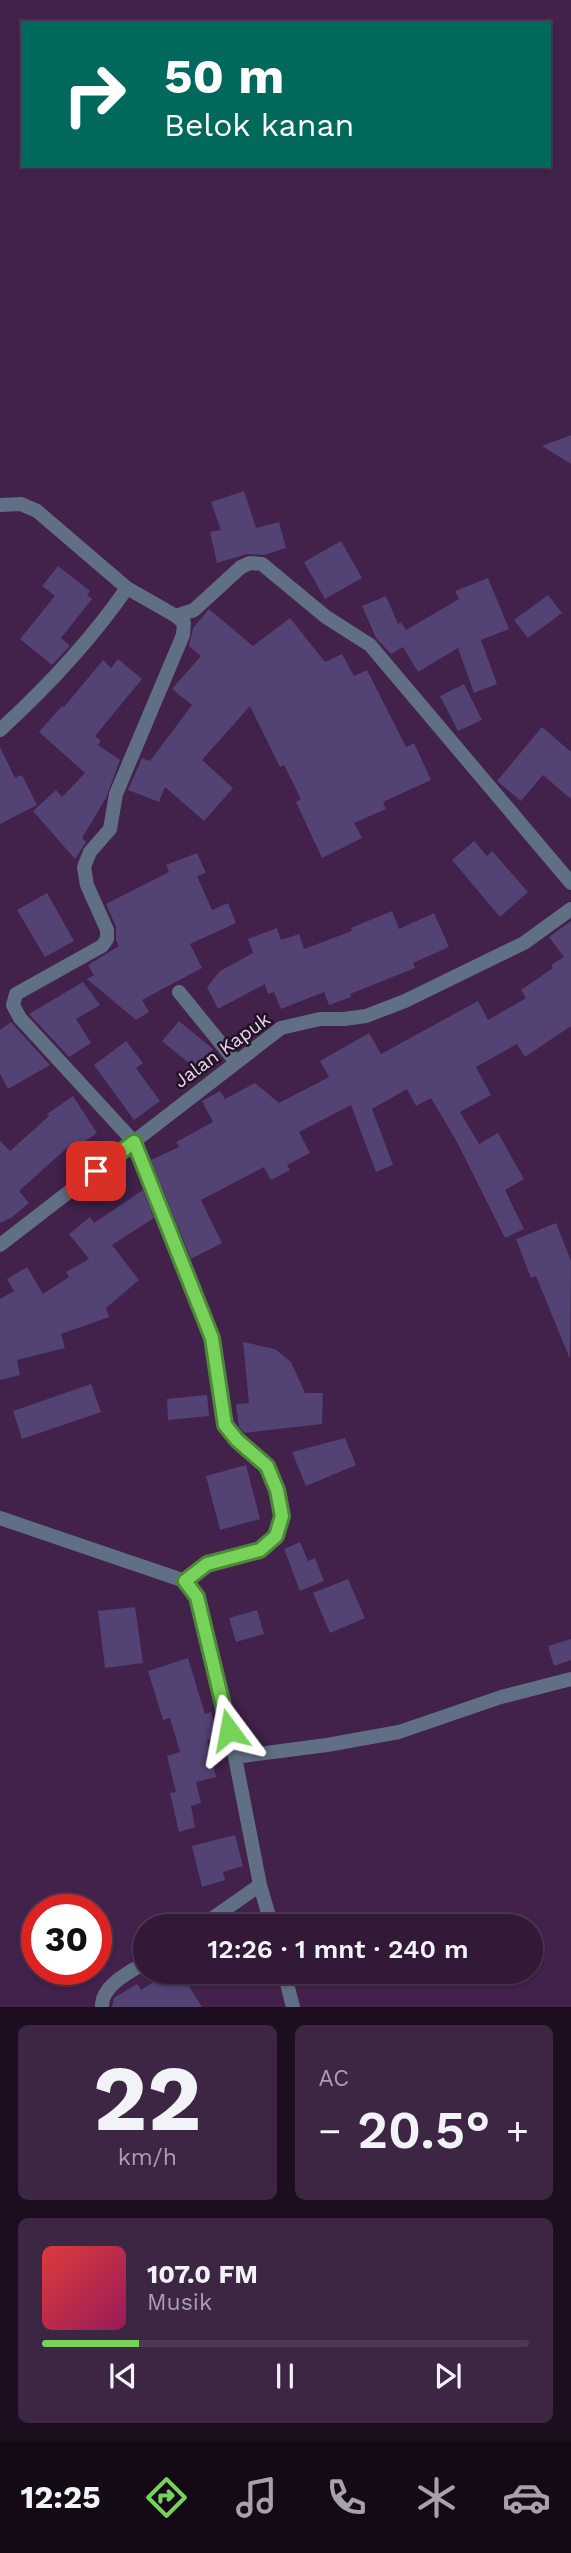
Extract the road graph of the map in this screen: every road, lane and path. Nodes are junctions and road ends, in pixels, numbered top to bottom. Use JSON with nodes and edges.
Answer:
{"nodes":[{"id":1,"x":0,"y":505,"type":"edge"},
{"id":2,"x":127,"y":588,"type":"junction"},
{"id":3,"x":176,"y":615,"type":"junction"},
{"id":4,"x":0,"y":730,"type":"edge"},
{"id":5,"x":571,"y":883,"type":"edge"},
{"id":6,"x":571,"y":909,"type":"edge"},
{"id":7,"x":179,"y":992,"type":"dead end"},
{"id":8,"x":236,"y":1062,"type":"junction"},
{"id":9,"x":134,"y":1142,"type":"junction"},
{"id":10,"x":0,"y":1245,"type":"edge"},
{"id":11,"x":0,"y":1518,"type":"edge"},
{"id":12,"x":185,"y":1581,"type":"junction"},
{"id":13,"x":571,"y":1679,"type":"edge"},
{"id":14,"x":235,"y":1757,"type":"junction"},
{"id":15,"x":260,"y":1885,"type":"junction"},
{"id":16,"x":219,"y":1914,"type":"edge"},
{"id":17,"x":268,"y":1914,"type":"edge"},
{"id":18,"x":133,"y":1970,"type":"edge"},
{"id":19,"x":287,"y":1984,"type":"edge"},
{"id":20,"x":102,"y":2007,"type":"edge"},
{"id":21,"x":293,"y":2007,"type":"edge"}],
"edges":[{"from":1,"to":2,"type":"street"},
{"from":2,"to":3,"type":"street"},
{"from":2,"to":4,"type":"street"},
{"from":3,"to":5,"type":"street"},
{"from":3,"to":9,"type":"street"},
{"from":6,"to":8,"type":"street","name":"Jalan Kapuk"},
{"from":7,"to":8,"type":"street"},
{"from":8,"to":9,"type":"street","name":"Jalan Kapuk"},
{"from":9,"to":10,"type":"street","name":"Jalan Kapuk"},
{"from":9,"to":12,"type":"street"},
{"from":11,"to":12,"type":"street"},
{"from":12,"to":14,"type":"street"},
{"from":13,"to":14,"type":"street"},
{"from":14,"to":15,"type":"street"},
{"from":15,"to":16,"type":"street"},
{"from":15,"to":17,"type":"street"},
{"from":18,"to":20,"type":"street"},
{"from":19,"to":21,"type":"street"}]}
